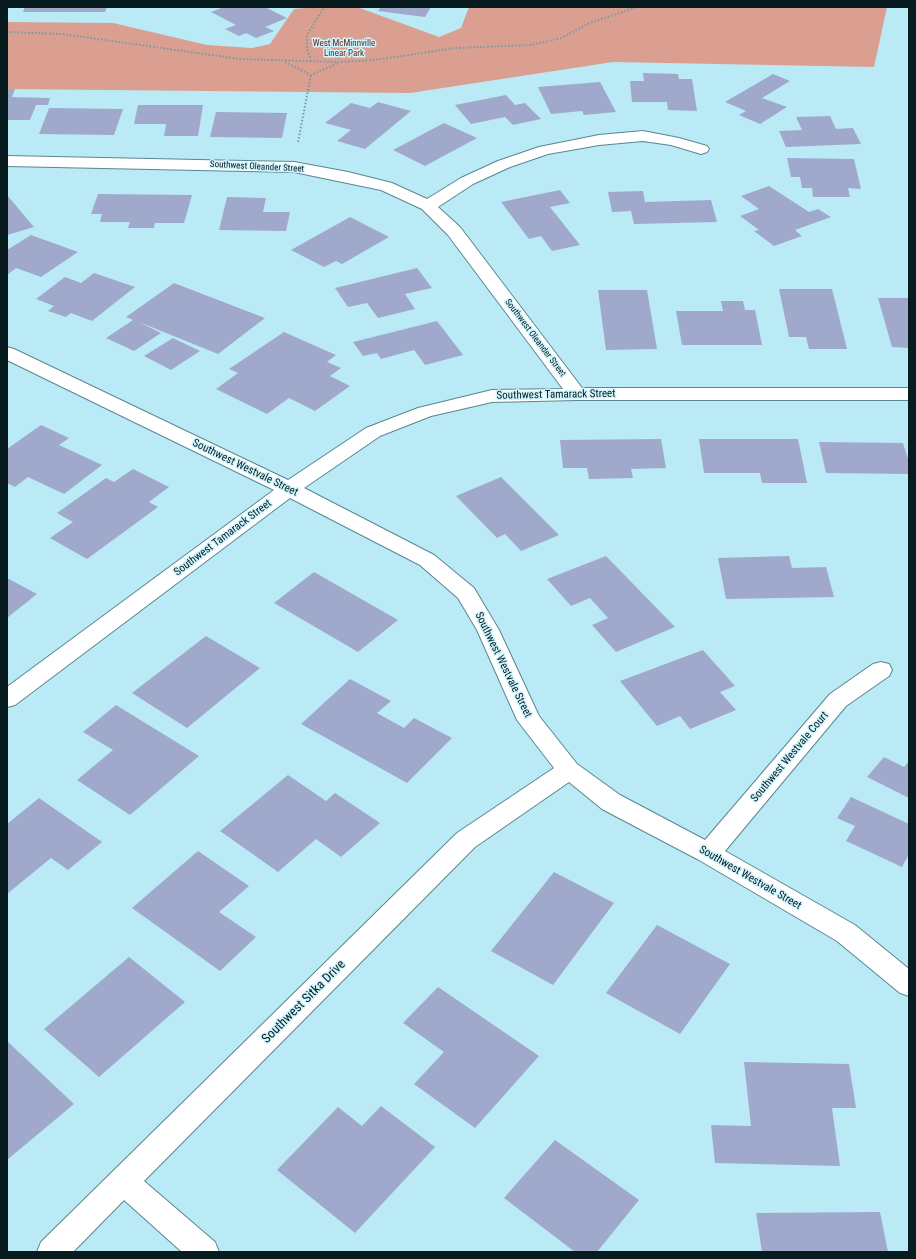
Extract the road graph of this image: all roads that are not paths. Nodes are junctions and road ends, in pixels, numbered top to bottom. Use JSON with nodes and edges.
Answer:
{"nodes":[{"id":1,"x":701,"y":149,"type":"dead end"},
{"id":2,"x":7,"y":161,"type":"edge"},
{"id":3,"x":428,"y":206,"type":"junction"},
{"id":4,"x":7,"y":353,"type":"edge"},
{"id":5,"x":577,"y":394,"type":"junction"},
{"id":6,"x":909,"y":394,"type":"edge"},
{"id":7,"x":289,"y":489,"type":"junction"},
{"id":8,"x":880,"y":670,"type":"dead end"},
{"id":9,"x":7,"y":700,"type":"edge"},
{"id":10,"x":569,"y":770,"type":"junction"},
{"id":11,"x":708,"y":853,"type":"junction"},
{"id":12,"x":909,"y":985,"type":"edge"},
{"id":13,"x":124,"y":1182,"type":"junction"},
{"id":14,"x":52,"y":1252,"type":"edge"},
{"id":15,"x":204,"y":1252,"type":"edge"}],
"edges":[{"from":1,"to":3,"type":"street"},
{"from":2,"to":3,"type":"street","name":"Southwest Oleander Street"},
{"from":3,"to":5,"type":"street","name":"Southwest Oleander Street"},
{"from":4,"to":7,"type":"street","name":"Southwest Westvale Street"},
{"from":5,"to":6,"type":"street","name":"Southwest Tamarack Street"},
{"from":5,"to":7,"type":"street","name":"Southwest Tamarack Street"},
{"from":7,"to":9,"type":"street","name":"Southwest Tamarack Street"},
{"from":7,"to":10,"type":"street","name":"Southwest Westvale Street"},
{"from":8,"to":11,"type":"street","name":"Southwest Westvale Court"},
{"from":10,"to":11,"type":"street","name":"Southwest Westvale Street"},
{"from":10,"to":13,"type":"street","name":"Southwest Sitka Drive"},
{"from":11,"to":12,"type":"street","name":"Southwest Westvale Street"},
{"from":13,"to":14,"type":"street","name":"Southwest Sitka Drive"},
{"from":13,"to":15,"type":"street"}]}
